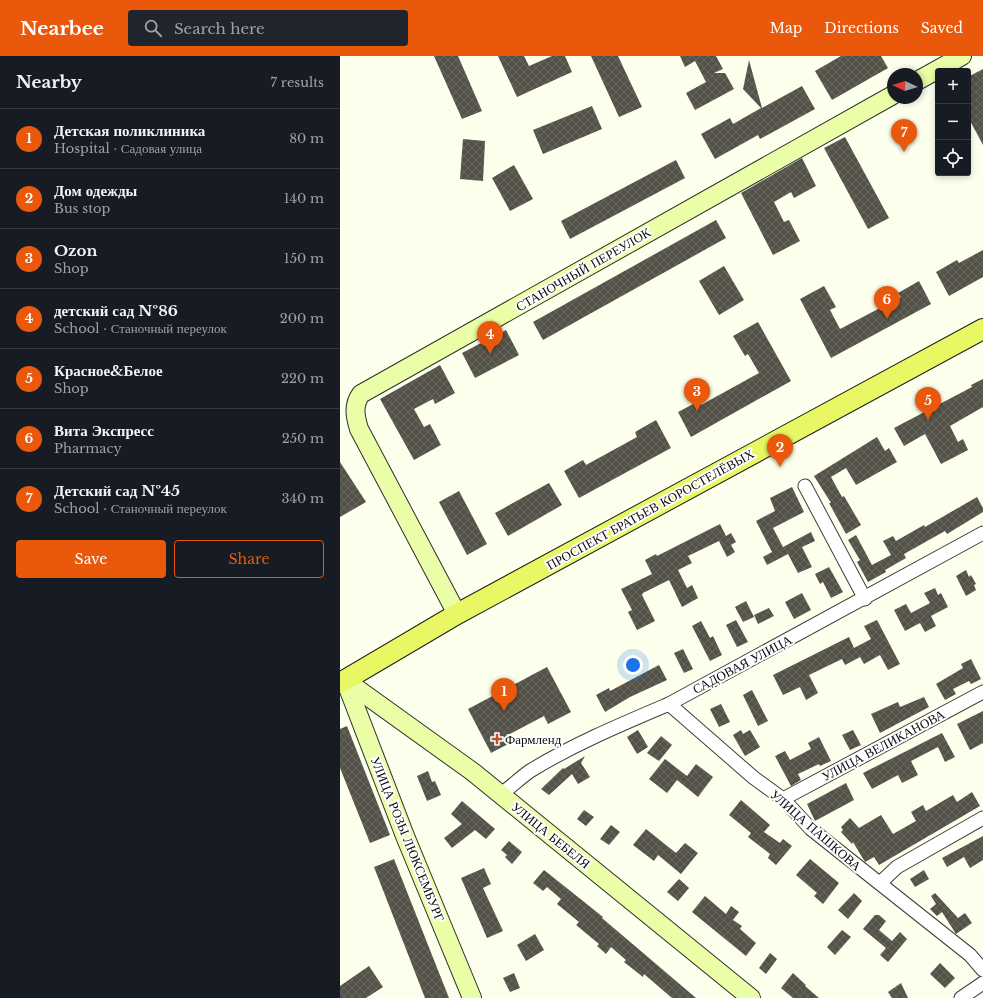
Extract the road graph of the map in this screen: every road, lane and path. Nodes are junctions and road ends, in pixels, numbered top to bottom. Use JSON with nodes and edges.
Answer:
{"nodes":[{"id":1,"x":962,"y":56,"type":"edge"},
{"id":2,"x":923,"y":78,"type":"edge"},
{"id":3,"x":887,"y":98,"type":"edge"},
{"id":4,"x":983,"y":329,"type":"edge"},
{"id":5,"x":805,"y":486,"type":"dead end"},
{"id":6,"x":983,"y":533,"type":"edge"},
{"id":7,"x":865,"y":599,"type":"junction"},
{"id":8,"x":457,"y":614,"type":"junction"},
{"id":9,"x":342,"y":681,"type":"edge"},
{"id":10,"x":983,"y":692,"type":"edge"},
{"id":11,"x":669,"y":704,"type":"junction"},
{"id":12,"x":501,"y":794,"type":"junction"},
{"id":13,"x":783,"y":799,"type":"junction"},
{"id":14,"x":983,"y":818,"type":"edge"},
{"id":15,"x":880,"y":883,"type":"junction"},
{"id":16,"x":983,"y":970,"type":"edge"},
{"id":17,"x":983,"y":984,"type":"edge"},
{"id":18,"x":472,"y":998,"type":"edge"},
{"id":19,"x":751,"y":998,"type":"edge"},
{"id":20,"x":961,"y":998,"type":"edge"}],
"edges":[{"from":1,"to":2,"type":"main road"},
{"from":3,"to":8,"type":"main road","name":"СТАНОЧНЫЙ ПЕРЕУЛОК"},
{"from":4,"to":8,"type":"main road","name":"ПРОСПЕКТ БРАТЬЕВ КОРОСТЕЛЁВЫХ"},
{"from":5,"to":7,"type":"street"},
{"from":6,"to":7,"type":"street","name":"САДОВАЯ УЛИЦА"},
{"from":7,"to":11,"type":"street","name":"САДОВАЯ УЛИЦА"},
{"from":8,"to":9,"type":"main road","name":"ПРОСПЕКТ БРАТЬЕВ КОРОСТЕЛЁВЫХ"},
{"from":9,"to":12,"type":"main road","name":"УЛИЦА БЕБЕЛЯ"},
{"from":9,"to":18,"type":"main road","name":"УЛИЦА РОЗЫ ЛЮКСЕМБУРГ"},
{"from":10,"to":13,"type":"street","name":"УЛИЦА ВЕЛИКАНОВА"},
{"from":11,"to":12,"type":"street","name":"САДОВАЯ УЛИЦА"},
{"from":11,"to":13,"type":"street","name":"УЛИЦА ПАШКОВА"},
{"from":12,"to":19,"type":"main road","name":"УЛИЦА БЕБЕЛЯ"},
{"from":13,"to":15,"type":"street","name":"УЛИЦА ПАШКОВА"},
{"from":14,"to":15,"type":"street"},
{"from":15,"to":16,"type":"street","name":"УЛИЦА ПАШКОВА"},
{"from":17,"to":20,"type":"street"}]}
